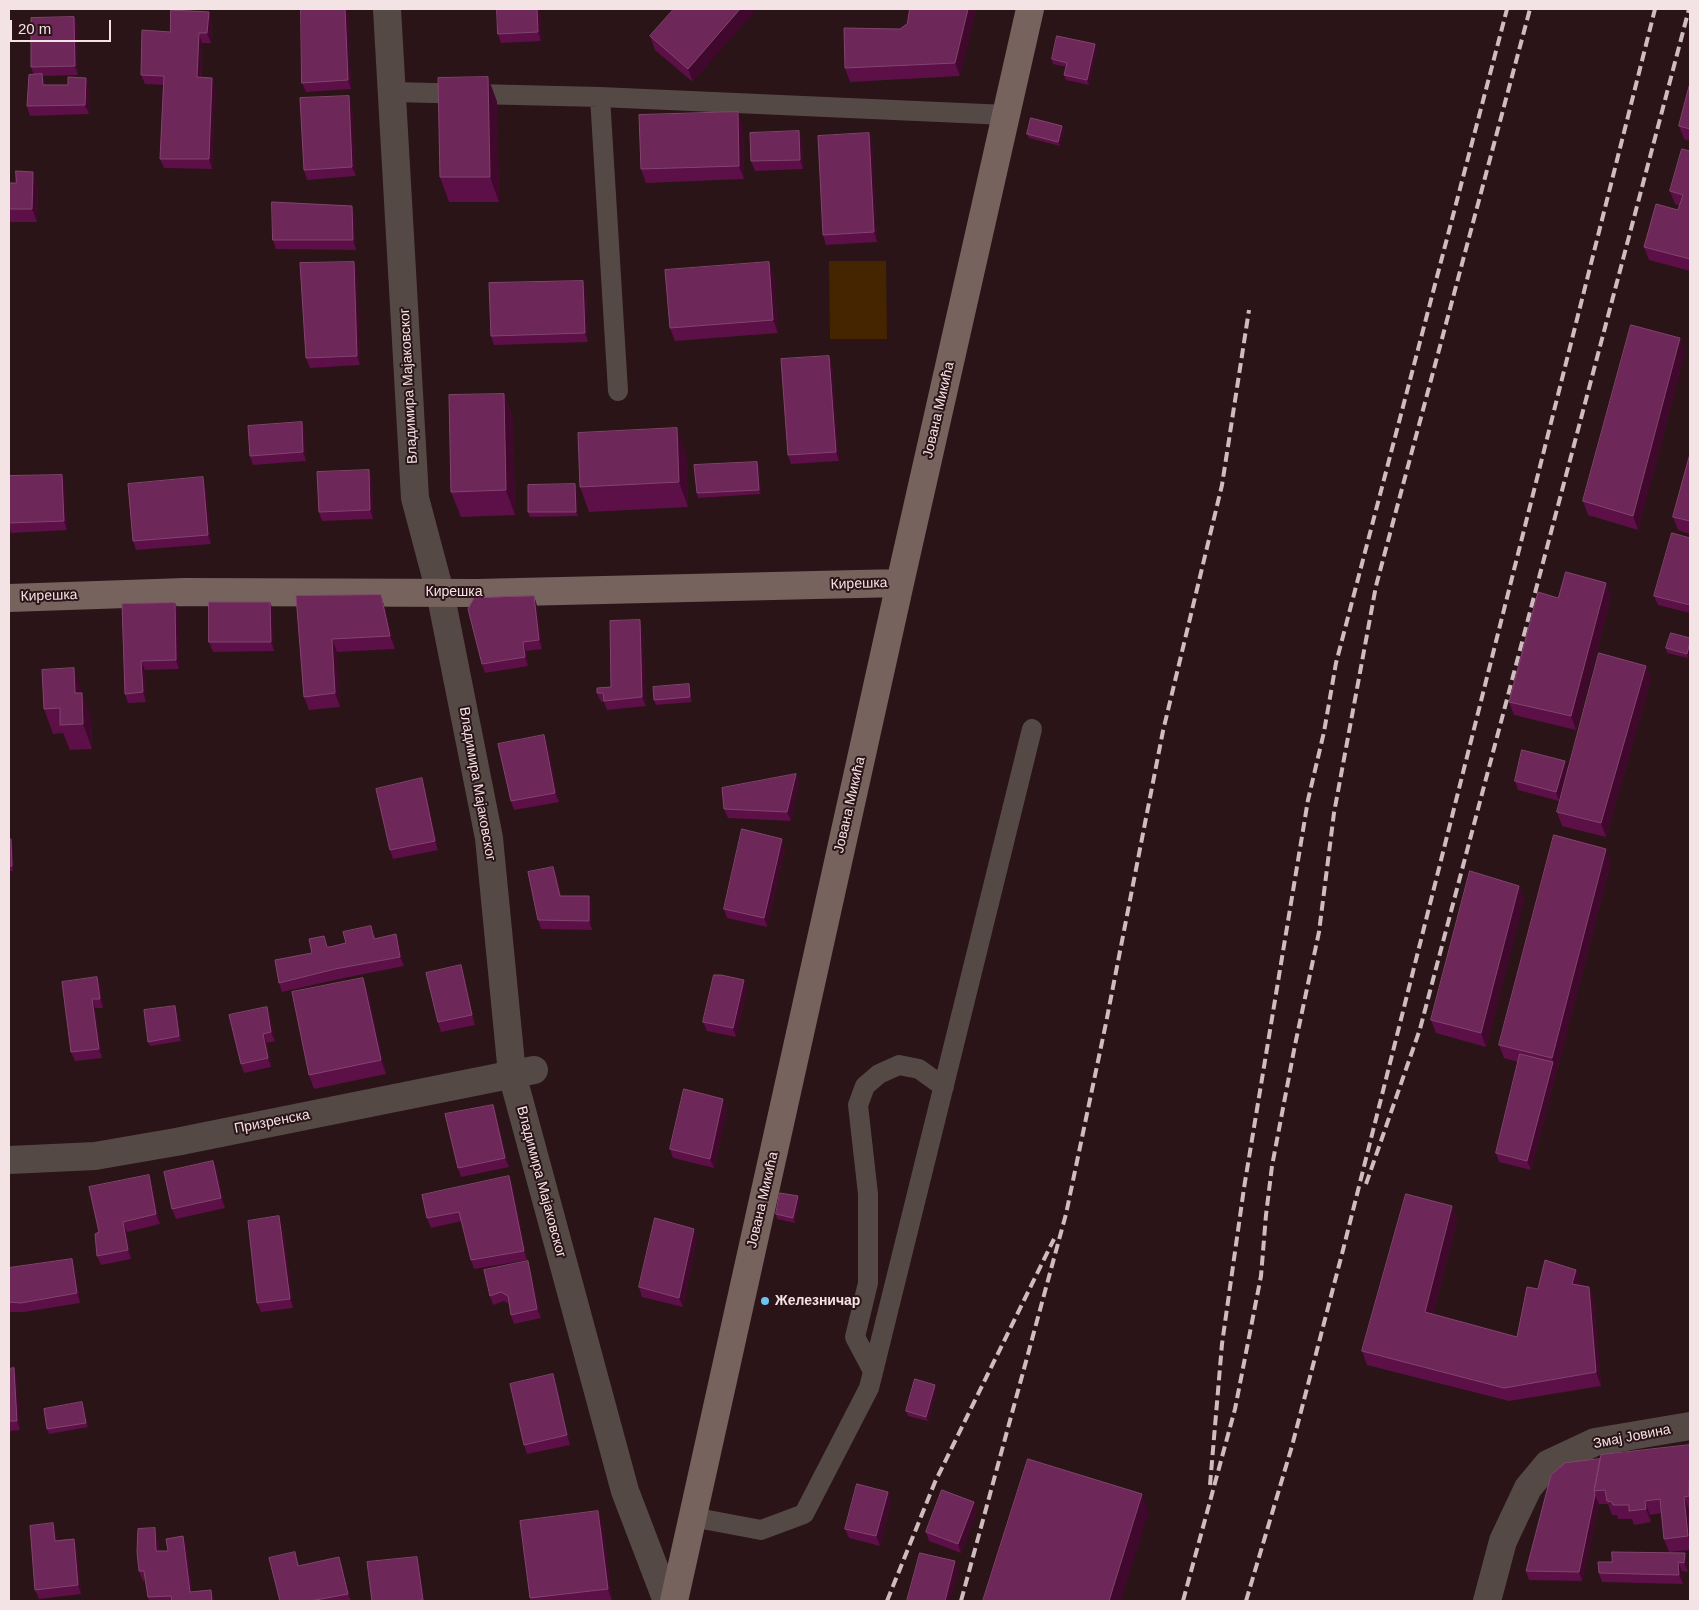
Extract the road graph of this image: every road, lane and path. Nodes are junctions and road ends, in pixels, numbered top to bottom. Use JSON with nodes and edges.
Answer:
{"nodes":[{"id":1,"x":388,"y":9,"type":"edge"},
{"id":2,"x":1030,"y":9,"type":"edge"},
{"id":3,"x":392,"y":92,"type":"junction"},
{"id":4,"x":600,"y":97,"type":"junction"},
{"id":5,"x":1007,"y":115,"type":"junction"},
{"id":6,"x":618,"y":391,"type":"dead end"},
{"id":7,"x":900,"y":583,"type":"junction"},
{"id":8,"x":440,"y":592,"type":"junction"},
{"id":9,"x":9,"y":598,"type":"edge"},
{"id":10,"x":1032,"y":729,"type":"dead end"},
{"id":11,"x":523,"y":1072,"type":"junction"},
{"id":12,"x":944,"y":1087,"type":"junction"},
{"id":13,"x":9,"y":1160,"type":"edge"},
{"id":14,"x":873,"y":1372,"type":"junction"},
{"id":15,"x":1690,"y":1426,"type":"edge"},
{"id":16,"x":692,"y":1517,"type":"junction"},
{"id":17,"x":667,"y":1601,"type":"edge"},
{"id":18,"x":674,"y":1601,"type":"edge"},
{"id":19,"x":1487,"y":1601,"type":"edge"}],
"edges":[{"from":1,"to":3,"type":"street","name":"Владимира Мајаковског"},
{"from":2,"to":5,"type":"street","name":"Јована Микића"},
{"from":3,"to":4,"type":"lane"},
{"from":3,"to":8,"type":"street","name":"Владимира Мајаковског"},
{"from":4,"to":5,"type":"lane"},
{"from":4,"to":6,"type":"lane"},
{"from":5,"to":7,"type":"street","name":"Јована Микића"},
{"from":7,"to":8,"type":"street","name":"Кирешка"},
{"from":7,"to":16,"type":"street","name":"Јована Микића"},
{"from":8,"to":9,"type":"street","name":"Кирешка"},
{"from":8,"to":11,"type":"street","name":"Владимира Мајаковског"},
{"from":10,"to":12,"type":"lane"},
{"from":11,"to":13,"type":"street","name":"Призренска"},
{"from":11,"to":17,"type":"street","name":"Владимира Мајаковског"},
{"from":12,"to":14,"type":"lane"},
{"from":12,"to":14,"type":"lane"},
{"from":14,"to":16,"type":"lane"},
{"from":15,"to":19,"type":"street","name":"Змај Јовина"},
{"from":16,"to":18,"type":"street","name":"Јована Микића"}]}
